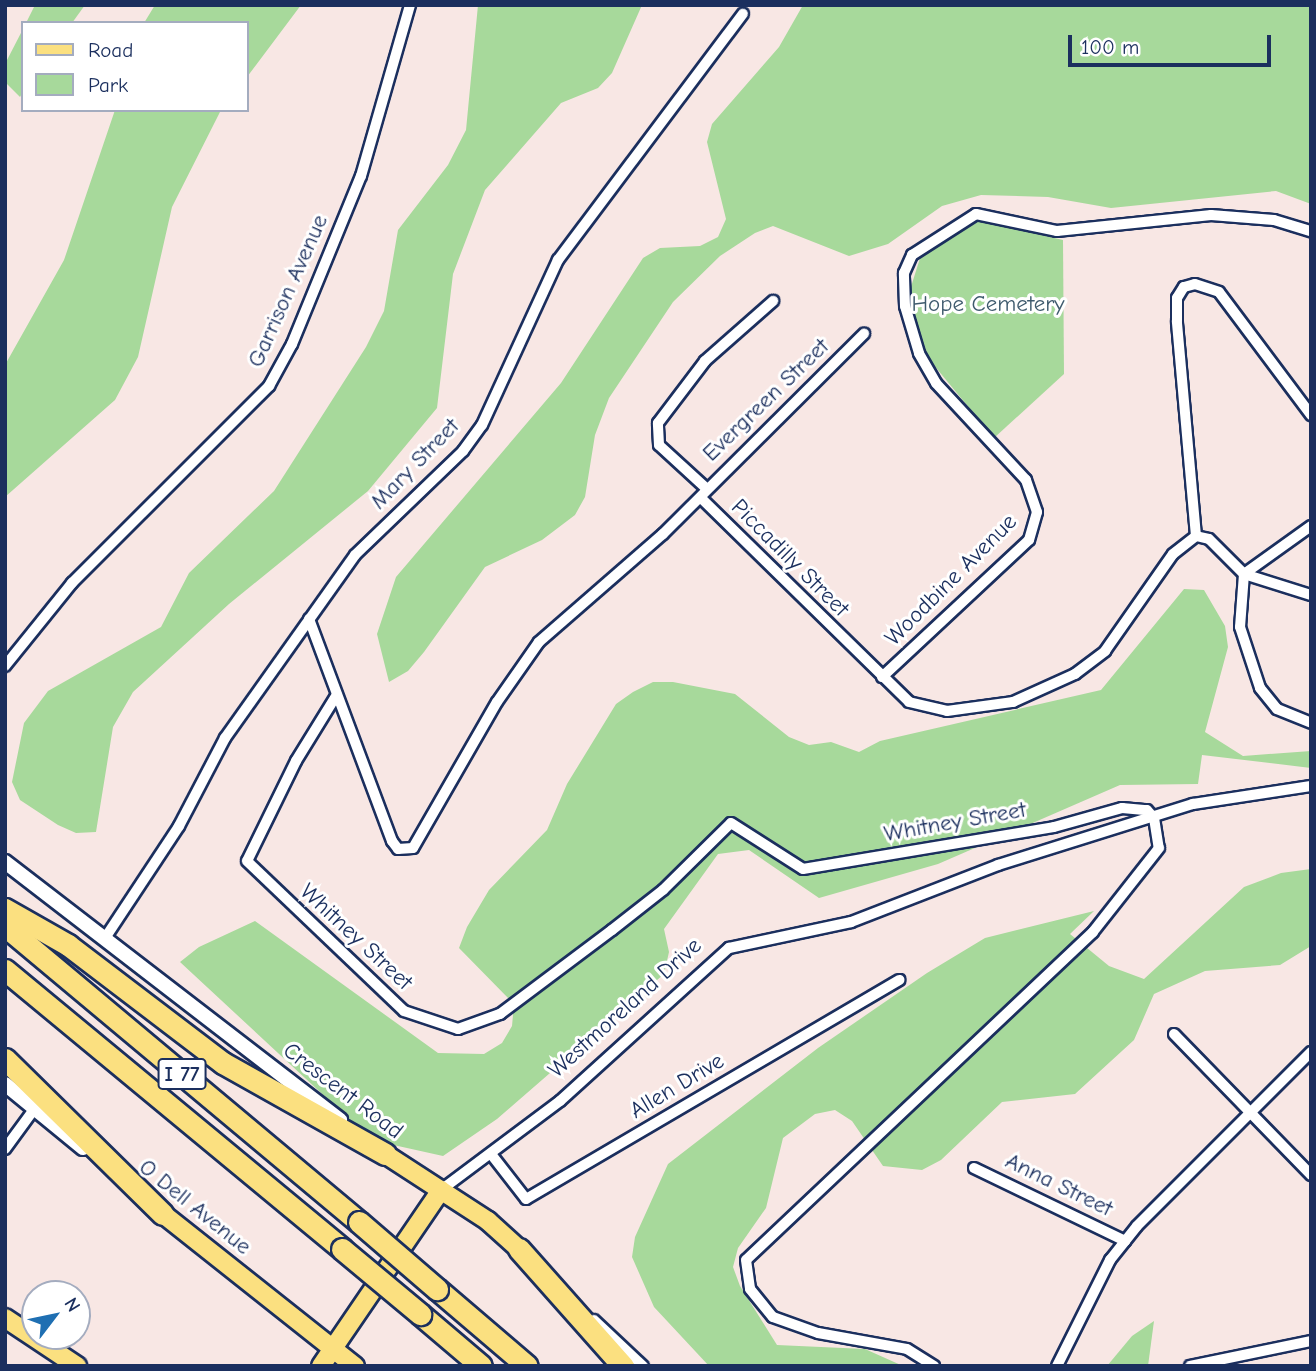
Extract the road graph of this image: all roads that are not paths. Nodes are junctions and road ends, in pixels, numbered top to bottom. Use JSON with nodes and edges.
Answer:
{"nodes":[{"id":1,"x":410,"y":5,"type":"edge"},
{"id":2,"x":743,"y":13,"type":"dead end"},
{"id":3,"x":1311,"y":231,"type":"edge"},
{"id":4,"x":773,"y":301,"type":"dead end"},
{"id":5,"x":864,"y":334,"type":"dead end"},
{"id":6,"x":1311,"y":415,"type":"edge"},
{"id":7,"x":704,"y":494,"type":"junction"},
{"id":8,"x":1311,"y":526,"type":"edge"},
{"id":9,"x":1196,"y":536,"type":"junction"},
{"id":10,"x":1244,"y":574,"type":"junction"},
{"id":11,"x":1311,"y":595,"type":"edge"},
{"id":12,"x":309,"y":619,"type":"junction"},
{"id":13,"x":5,"y":666,"type":"edge"},
{"id":14,"x":882,"y":677,"type":"junction"},
{"id":15,"x":336,"y":696,"type":"junction"},
{"id":16,"x":1311,"y":723,"type":"edge"},
{"id":17,"x":1311,"y":786,"type":"edge"},
{"id":18,"x":1154,"y":818,"type":"junction"},
{"id":19,"x":5,"y":862,"type":"edge"},
{"id":20,"x":5,"y":909,"type":"edge"},
{"id":21,"x":5,"y":926,"type":"edge"},
{"id":22,"x":105,"y":938,"type":"junction"},
{"id":23,"x":5,"y":970,"type":"edge"},
{"id":24,"x":898,"y":981,"type":"dead end"},
{"id":25,"x":1174,"y":1034,"type":"dead end"},
{"id":26,"x":1311,"y":1052,"type":"edge"},
{"id":27,"x":5,"y":1059,"type":"edge"},
{"id":28,"x":5,"y":1084,"type":"edge"},
{"id":29,"x":35,"y":1108,"type":"junction"},
{"id":30,"x":1249,"y":1113,"type":"junction"},
{"id":31,"x":5,"y":1149,"type":"edge"},
{"id":32,"x":385,"y":1154,"type":"junction"},
{"id":33,"x":491,"y":1154,"type":"junction"},
{"id":34,"x":974,"y":1168,"type":"dead end"},
{"id":35,"x":1311,"y":1175,"type":"edge"},
{"id":36,"x":441,"y":1190,"type":"junction"},
{"id":37,"x":163,"y":1214,"type":"junction"},
{"id":38,"x":1125,"y":1241,"type":"junction"},
{"id":39,"x":519,"y":1249,"type":"junction"},
{"id":40,"x":5,"y":1318,"type":"edge"},
{"id":41,"x":1311,"y":1341,"type":"edge"},
{"id":42,"x":333,"y":1349,"type":"junction"},
{"id":43,"x":77,"y":1366,"type":"edge"},
{"id":44,"x":321,"y":1366,"type":"edge"},
{"id":45,"x":355,"y":1366,"type":"edge"},
{"id":46,"x":481,"y":1366,"type":"edge"},
{"id":47,"x":527,"y":1366,"type":"edge"},
{"id":48,"x":623,"y":1366,"type":"edge"},
{"id":49,"x":643,"y":1366,"type":"edge"},
{"id":50,"x":934,"y":1366,"type":"edge"},
{"id":51,"x":1057,"y":1366,"type":"edge"},
{"id":52,"x":1190,"y":1366,"type":"edge"}],
"edges":[{"from":1,"to":13,"type":"street","name":"Garrison Avenue"},
{"from":2,"to":12,"type":"street","name":"Mary Street"},
{"from":3,"to":14,"type":"street","name":"Woodbine Avenue"},
{"from":4,"to":7,"type":"street"},
{"from":5,"to":7,"type":"street","name":"Evergreen Street"},
{"from":6,"to":9,"type":"street"},
{"from":7,"to":14,"type":"street","name":"Piccadilly Street"},
{"from":7,"to":15,"type":"street","name":"Piccadilly Street"},
{"from":8,"to":10,"type":"street"},
{"from":9,"to":10,"type":"street"},
{"from":9,"to":14,"type":"street","name":"Piccadilly Street"},
{"from":10,"to":11,"type":"street"},
{"from":10,"to":16,"type":"street"},
{"from":12,"to":15,"type":"street","name":"Piccadilly Street"},
{"from":12,"to":22,"type":"street","name":"Mary Street"},
{"from":15,"to":18,"type":"street","name":"Whitney Street"},
{"from":17,"to":18,"type":"street","name":"Westmoreland Drive"},
{"from":18,"to":33,"type":"street","name":"Westmoreland Drive"},
{"from":18,"to":50,"type":"street"},
{"from":19,"to":22,"type":"street","name":"Crescent Road"},
{"from":20,"to":32,"type":"highway"},
{"from":21,"to":47,"type":"highway","number":"I 77","bridge":true},
{"from":22,"to":32,"type":"street","name":"Crescent Road"},
{"from":23,"to":46,"type":"highway","number":"I 77","bridge":true},
{"from":24,"to":33,"type":"street","name":"Allen Drive"},
{"from":25,"to":30,"type":"street"},
{"from":26,"to":30,"type":"street"},
{"from":27,"to":37,"type":"highway"},
{"from":28,"to":29,"type":"street","name":"O Dell Avenue"},
{"from":29,"to":31,"type":"street"},
{"from":29,"to":37,"type":"street","name":"O Dell Avenue"},
{"from":30,"to":35,"type":"street"},
{"from":30,"to":38,"type":"street"},
{"from":32,"to":36,"type":"main road","name":"Crescent Road"},
{"from":33,"to":36,"type":"street","name":"Westmoreland Drive"},
{"from":34,"to":38,"type":"street","name":"Anna Street"},
{"from":36,"to":39,"type":"main road","name":"Crescent Road"},
{"from":36,"to":42,"type":"main road","name":"Westmoreland Drive"},
{"from":37,"to":42,"type":"main road","name":"O Dell Avenue"},
{"from":38,"to":51,"type":"street"},
{"from":39,"to":48,"type":"highway"},
{"from":39,"to":49,"type":"street","name":"Crescent Road"},
{"from":40,"to":43,"type":"main road"},
{"from":41,"to":52,"type":"street"},
{"from":42,"to":44,"type":"main road","name":"Westmoreland Drive"},
{"from":42,"to":45,"type":"main road","name":"O Dell Avenue"}]}
